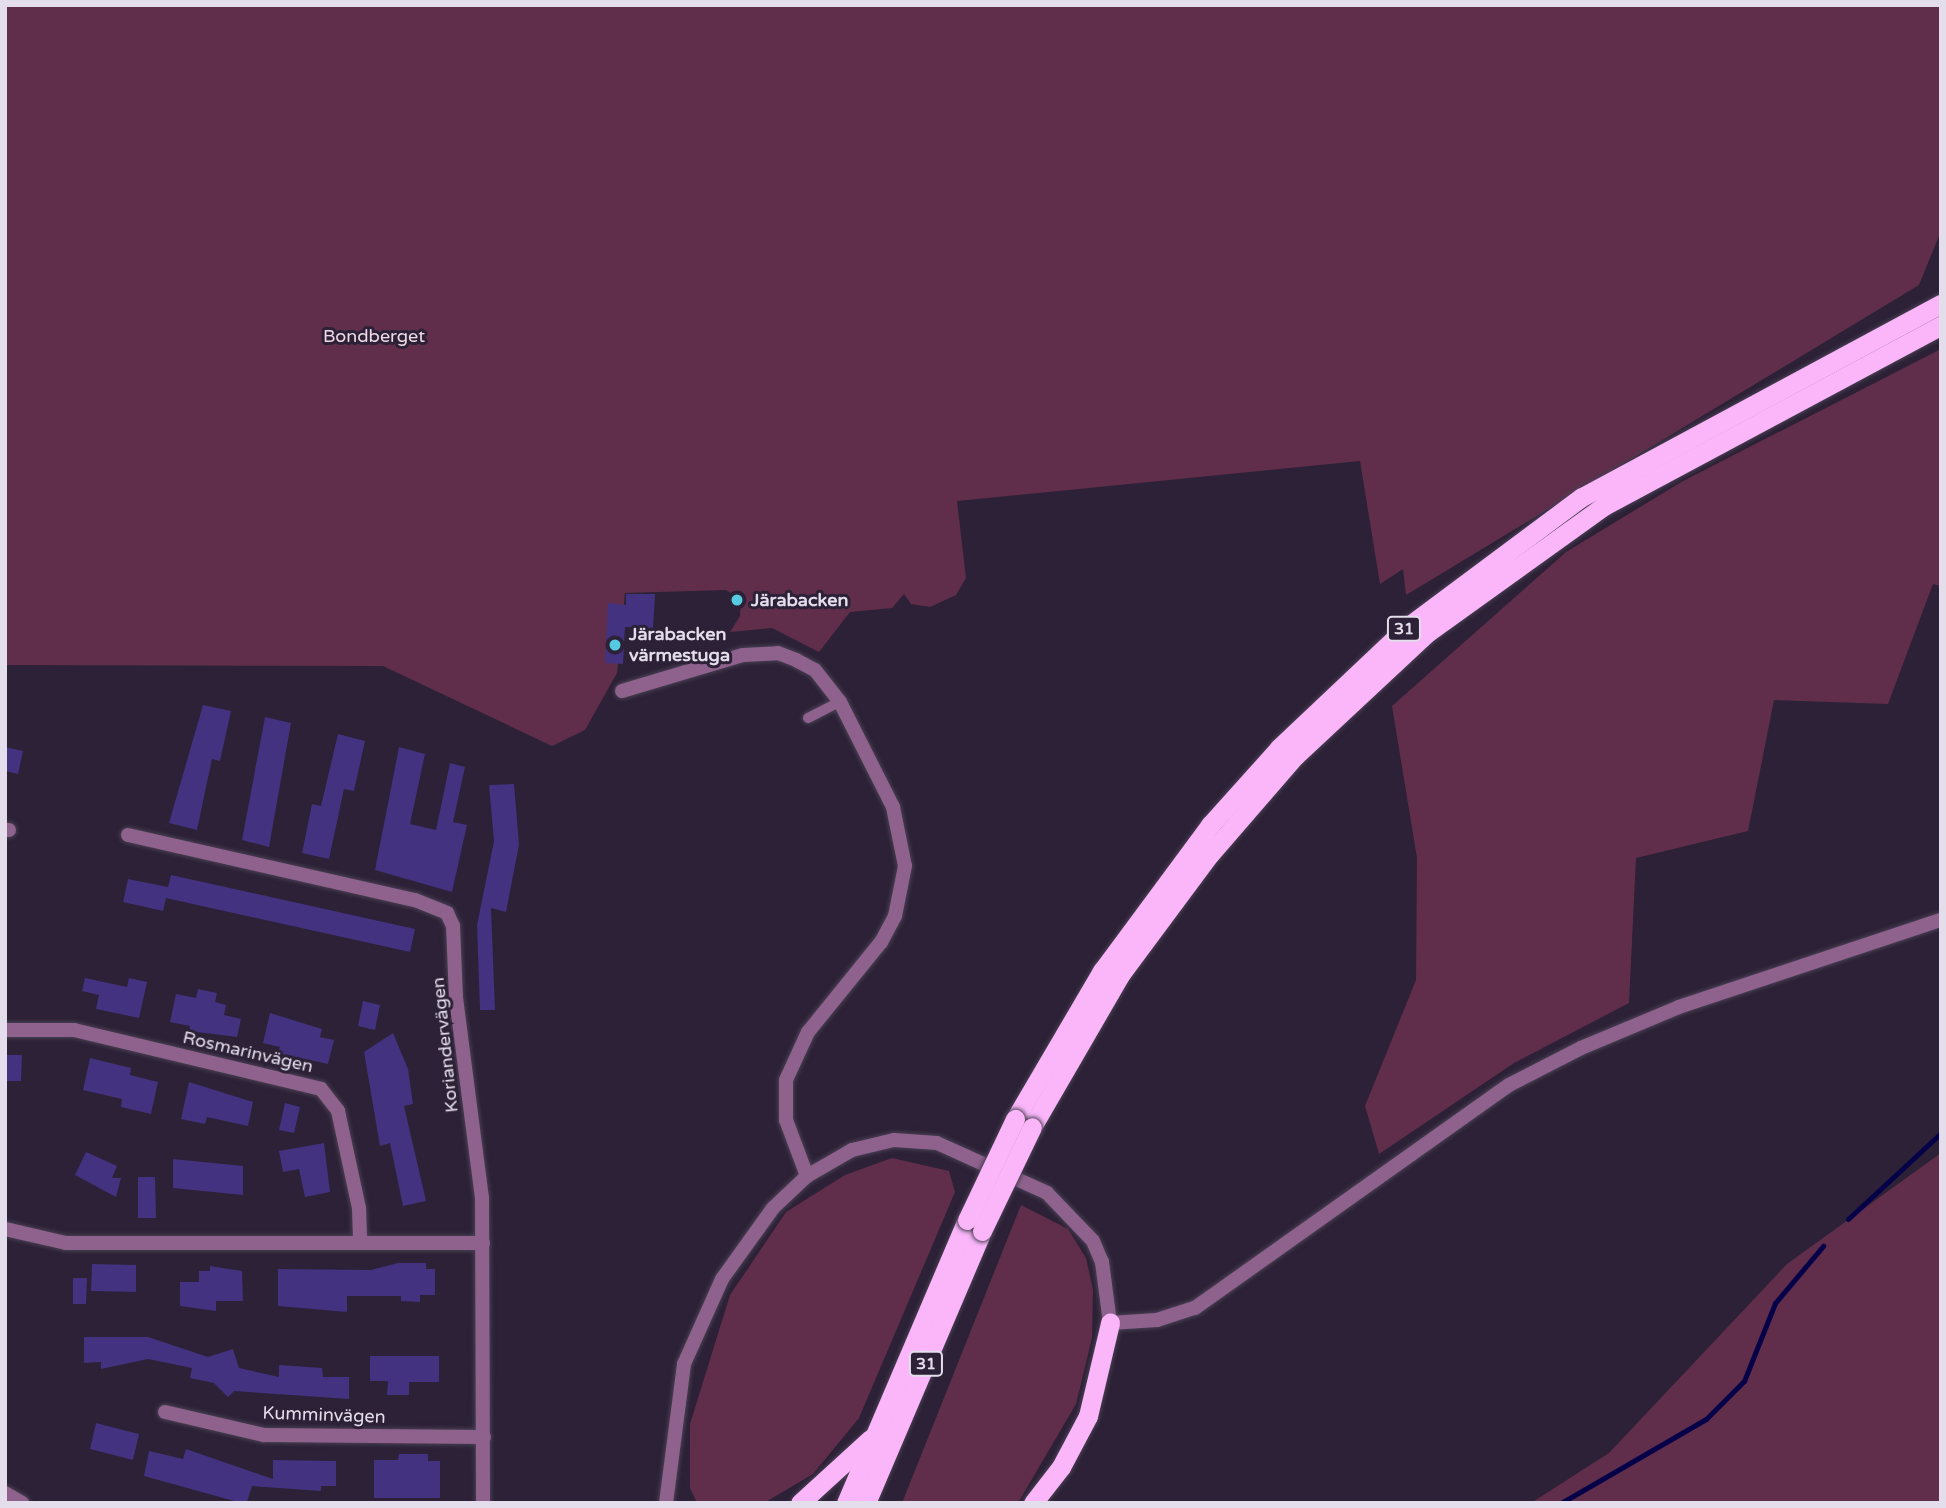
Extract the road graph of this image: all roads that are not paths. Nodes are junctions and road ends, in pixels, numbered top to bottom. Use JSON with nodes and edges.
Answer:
{"nodes":[{"id":1,"x":1941,"y":304,"type":"edge"},
{"id":2,"x":1941,"y":325,"type":"edge"},
{"id":3,"x":622,"y":691,"type":"dead end"},
{"id":4,"x":840,"y":702,"type":"junction"},
{"id":5,"x":808,"y":718,"type":"dead end"},
{"id":6,"x":128,"y":835,"type":"dead end"},
{"id":7,"x":1941,"y":920,"type":"edge"},
{"id":8,"x":5,"y":1030,"type":"edge"},
{"id":9,"x":1024,"y":1123,"type":"junction"},
{"id":10,"x":807,"y":1176,"type":"junction"},
{"id":11,"x":975,"y":1226,"type":"junction"},
{"id":12,"x":5,"y":1229,"type":"edge"},
{"id":13,"x":484,"y":1243,"type":"junction"},
{"id":14,"x":360,"y":1244,"type":"junction"},
{"id":15,"x":1110,"y":1322,"type":"junction"},
{"id":16,"x":164,"y":1412,"type":"dead end"},
{"id":17,"x":876,"y":1433,"type":"junction"},
{"id":18,"x":484,"y":1437,"type":"junction"},
{"id":19,"x":5,"y":1493,"type":"edge"},
{"id":20,"x":868,"y":1500,"type":"edge"},
{"id":21,"x":22,"y":1503,"type":"edge"},
{"id":22,"x":483,"y":1503,"type":"edge"},
{"id":23,"x":666,"y":1503,"type":"edge"},
{"id":24,"x":800,"y":1503,"type":"edge"},
{"id":25,"x":846,"y":1503,"type":"edge"},
{"id":26,"x":1033,"y":1503,"type":"edge"}],
"edges":[{"from":1,"to":9,"type":"highway","number":"31"},
{"from":2,"to":9,"type":"highway","number":"31"},
{"from":3,"to":4,"type":"street"},
{"from":4,"to":5,"type":"lane"},
{"from":4,"to":10,"type":"street"},
{"from":6,"to":13,"type":"street","name":"Koriandervägen"},
{"from":7,"to":15,"type":"street"},
{"from":8,"to":14,"type":"street","name":"Rosmarinvägen"},
{"from":9,"to":11,"type":"highway","number":"31","bridge":true},
{"from":10,"to":15,"type":"street"},
{"from":10,"to":23,"type":"street"},
{"from":11,"to":17,"type":"highway","number":"31"},
{"from":11,"to":20,"type":"highway","number":"31"},
{"from":12,"to":14,"type":"street"},
{"from":13,"to":14,"type":"street"},
{"from":13,"to":18,"type":"street","name":"Koriandervägen"},
{"from":15,"to":26,"type":"highway"},
{"from":16,"to":18,"type":"street","name":"Kumminvägen"},
{"from":17,"to":24,"type":"highway"},
{"from":17,"to":25,"type":"highway","number":"31"},
{"from":18,"to":22,"type":"street","name":"Koriandervägen"},
{"from":19,"to":21,"type":"street"}]}
